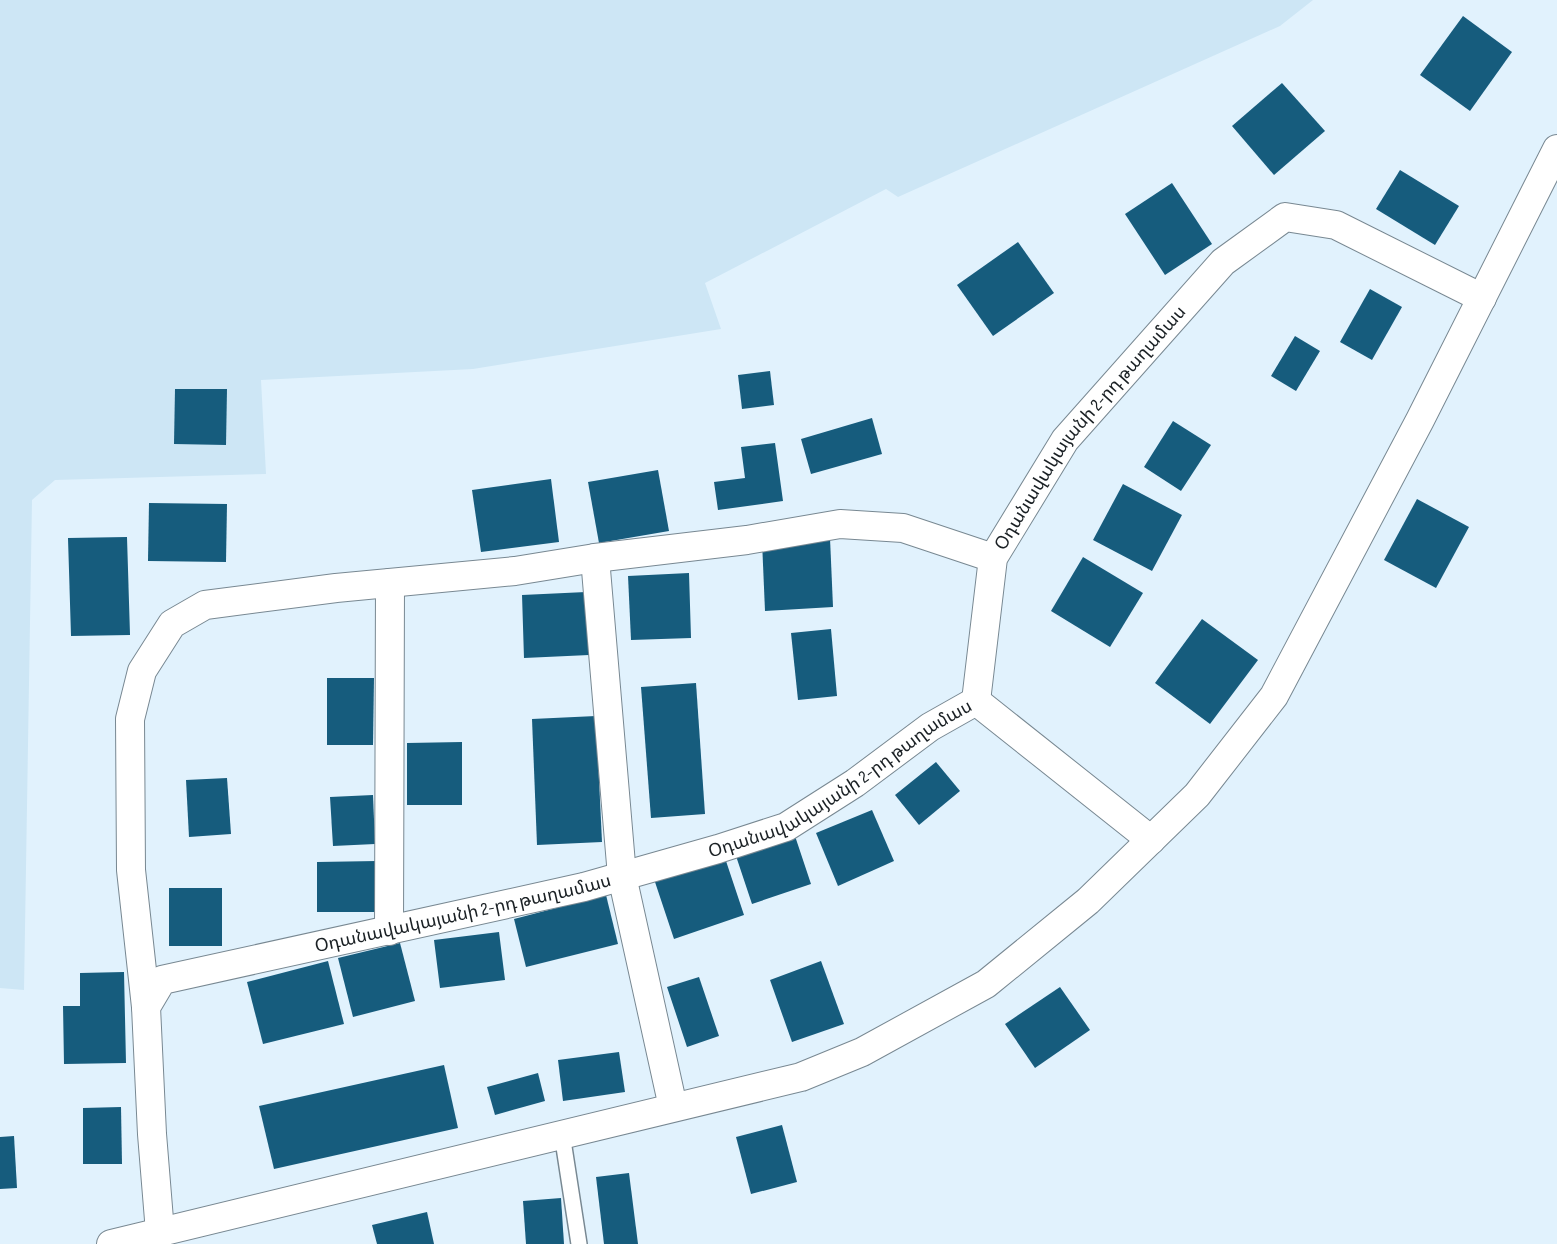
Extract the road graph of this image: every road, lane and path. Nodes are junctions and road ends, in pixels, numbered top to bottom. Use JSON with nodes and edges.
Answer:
{"nodes":[{"id":1,"x":1557,"y":149,"type":"edge"},
{"id":2,"x":1482,"y":298,"type":"junction"},
{"id":3,"x":595,"y":558,"type":"junction"},
{"id":4,"x":993,"y":558,"type":"junction"},
{"id":5,"x":390,"y":583,"type":"junction"},
{"id":6,"x":976,"y":701,"type":"junction"},
{"id":7,"x":1151,"y":840,"type":"junction"},
{"id":8,"x":622,"y":876,"type":"junction"},
{"id":9,"x":389,"y":930,"type":"junction"},
{"id":10,"x":146,"y":1008,"type":"junction"},
{"id":11,"x":673,"y":1107,"type":"junction"},
{"id":12,"x":562,"y":1134,"type":"junction"},
{"id":13,"x":160,"y":1232,"type":"junction"},
{"id":14,"x":111,"y":1244,"type":"edge"},
{"id":15,"x":579,"y":1244,"type":"edge"}],
"edges":[{"from":1,"to":2,"type":"street"},
{"from":2,"to":4,"type":"street","name":"Օդանավակայանի 2-րդ թաղամաս"},
{"from":2,"to":7,"type":"street"},
{"from":3,"to":4,"type":"street"},
{"from":3,"to":5,"type":"street"},
{"from":3,"to":8,"type":"street"},
{"from":4,"to":6,"type":"street","name":"Օդանավակայանի 2-րդ թաղամաս"},
{"from":5,"to":9,"type":"street"},
{"from":5,"to":10,"type":"street"},
{"from":6,"to":7,"type":"street"},
{"from":6,"to":8,"type":"street","name":"Օդանավակայանի 2-րդ թաղամաս"},
{"from":7,"to":11,"type":"street"},
{"from":8,"to":9,"type":"street","name":"Օդանավակայանի 2-րդ թաղամաս"},
{"from":8,"to":11,"type":"street"},
{"from":9,"to":10,"type":"street","name":"Օդանավակայանի 2-րդ թաղամաս"},
{"from":10,"to":13,"type":"street"},
{"from":11,"to":12,"type":"street"},
{"from":12,"to":13,"type":"street"},
{"from":12,"to":15,"type":"lane"},
{"from":13,"to":14,"type":"street"}]}
